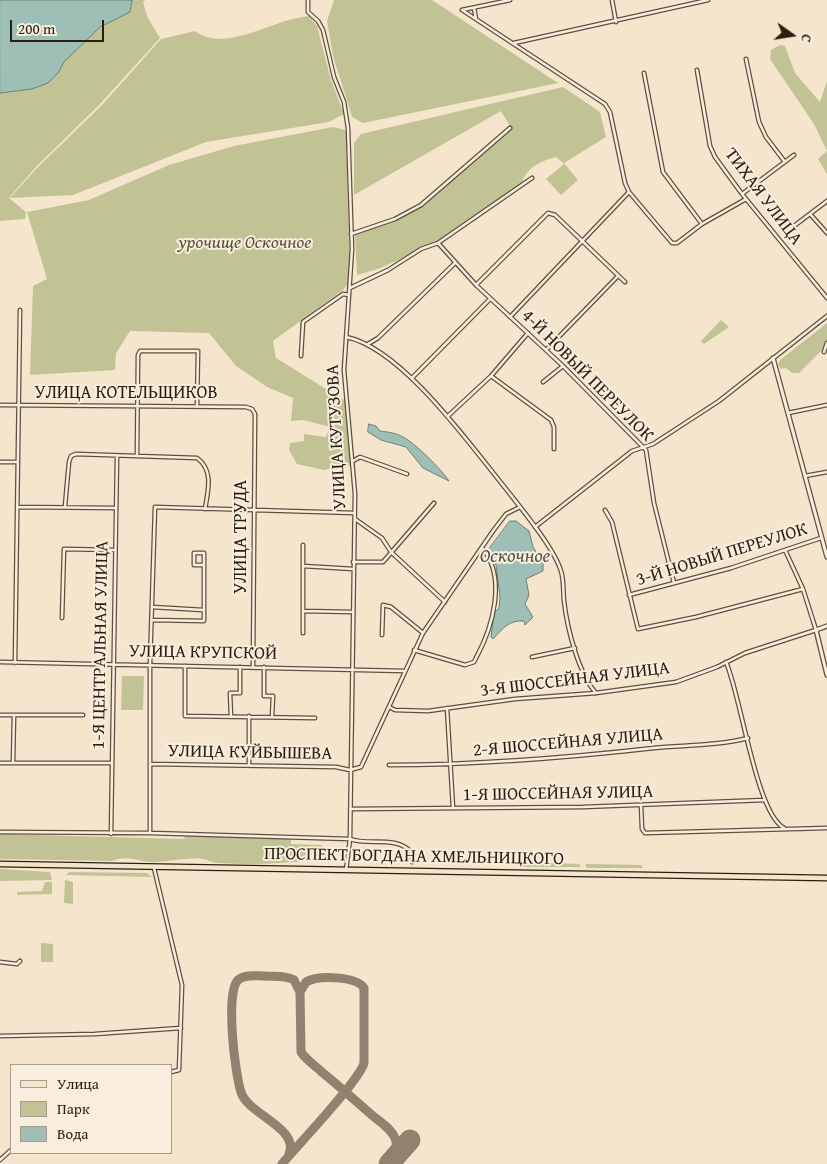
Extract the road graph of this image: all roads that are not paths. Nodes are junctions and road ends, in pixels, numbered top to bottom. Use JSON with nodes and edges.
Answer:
{"nodes":[{"id":1,"x":308,"y":0,"type":"edge"},
{"id":2,"x":510,"y":0,"type":"edge"},
{"id":3,"x":612,"y":0,"type":"edge"},
{"id":4,"x":707,"y":0,"type":"edge"},
{"id":5,"x":474,"y":8,"type":"junction"},
{"id":6,"x":476,"y":19,"type":"junction"},
{"id":7,"x":616,"y":22,"type":"junction"},
{"id":8,"x":514,"y":43,"type":"junction"},
{"id":9,"x":746,"y":58,"type":"dead end"},
{"id":10,"x":697,"y":70,"type":"dead end"},
{"id":11,"x":644,"y":74,"type":"dead end"},
{"id":12,"x":510,"y":128,"type":"dead end"},
{"id":13,"x":794,"y":155,"type":"dead end"},
{"id":14,"x":785,"y":162,"type":"junction"},
{"id":15,"x":532,"y":178,"type":"dead end"},
{"id":16,"x":629,"y":192,"type":"junction"},
{"id":17,"x":742,"y":194,"type":"junction"},
{"id":18,"x":746,"y":199,"type":"junction"},
{"id":19,"x":827,"y":201,"type":"edge"},
{"id":20,"x":810,"y":214,"type":"junction"},
{"id":21,"x":702,"y":224,"type":"junction"},
{"id":22,"x":794,"y":226,"type":"dead end"},
{"id":23,"x":352,"y":234,"type":"junction"},
{"id":24,"x":827,"y":234,"type":"edge"},
{"id":25,"x":582,"y":242,"type":"junction"},
{"id":26,"x":438,"y":243,"type":"junction"},
{"id":27,"x":455,"y":263,"type":"junction"},
{"id":28,"x":619,"y":276,"type":"junction"},
{"id":29,"x":625,"y":282,"type":"dead end"},
{"id":30,"x":476,"y":284,"type":"junction"},
{"id":31,"x":350,"y":288,"type":"junction"},
{"id":32,"x":349,"y":295,"type":"junction"},
{"id":33,"x":827,"y":298,"type":"edge"},
{"id":34,"x":490,"y":299,"type":"junction"},
{"id":35,"x":20,"y":310,"type":"dead end"},
{"id":36,"x":827,"y":316,"type":"edge"},
{"id":37,"x":510,"y":317,"type":"junction"},
{"id":38,"x":528,"y":333,"type":"junction"},
{"id":39,"x":346,"y":337,"type":"junction"},
{"id":40,"x":827,"y":342,"type":"edge"},
{"id":41,"x":368,"y":344,"type":"junction"},
{"id":42,"x":546,"y":350,"type":"junction"},
{"id":43,"x":824,"y":352,"type":"dead end"},
{"id":44,"x":301,"y":356,"type":"dead end"},
{"id":45,"x":773,"y":358,"type":"junction"},
{"id":46,"x":563,"y":366,"type":"junction"},
{"id":47,"x":491,"y":376,"type":"junction"},
{"id":48,"x":412,"y":378,"type":"junction"},
{"id":49,"x":543,"y":382,"type":"dead end"},
{"id":50,"x":0,"y":405,"type":"edge"},
{"id":51,"x":19,"y":405,"type":"junction"},
{"id":52,"x":137,"y":405,"type":"junction"},
{"id":53,"x":827,"y":405,"type":"edge"},
{"id":54,"x":197,"y":406,"type":"junction"},
{"id":55,"x":252,"y":409,"type":"joint"},
{"id":56,"x":788,"y":413,"type":"junction"},
{"id":57,"x":448,"y":416,"type":"junction"},
{"id":58,"x":643,"y":447,"type":"junction"},
{"id":59,"x":554,"y":449,"type":"dead end"},
{"id":60,"x":117,"y":456,"type":"junction"},
{"id":61,"x":137,"y":456,"type":"junction"},
{"id":62,"x":0,"y":462,"type":"edge"},
{"id":63,"x":18,"y":462,"type":"junction"},
{"id":64,"x":352,"y":462,"type":"junction"},
{"id":65,"x":827,"y":472,"type":"edge"},
{"id":66,"x":407,"y":474,"type":"dead end"},
{"id":67,"x":805,"y":476,"type":"junction"},
{"id":68,"x":434,"y":503,"type":"dead end"},
{"id":69,"x":65,"y":506,"type":"junction"},
{"id":70,"x":17,"y":507,"type":"junction"},
{"id":71,"x":520,"y":507,"type":"junction"},
{"id":72,"x":116,"y":508,"type":"junction"},
{"id":73,"x":205,"y":509,"type":"junction"},
{"id":74,"x":252,"y":510,"type":"junction"},
{"id":75,"x":605,"y":510,"type":"dead end"},
{"id":76,"x":354,"y":513,"type":"junction"},
{"id":77,"x":354,"y":518,"type":"junction"},
{"id":78,"x":535,"y":527,"type":"junction"},
{"id":79,"x":821,"y":538,"type":"junction"},
{"id":80,"x":303,"y":545,"type":"dead end"},
{"id":81,"x":481,"y":548,"type":"junction"},
{"id":82,"x":116,"y":550,"type":"junction"},
{"id":83,"x":785,"y":550,"type":"junction"},
{"id":84,"x":391,"y":552,"type":"junction"},
{"id":85,"x":827,"y":558,"type":"edge"},
{"id":86,"x":353,"y":562,"type":"junction"},
{"id":87,"x":204,"y":565,"type":"junction"},
{"id":88,"x":303,"y":566,"type":"junction"},
{"id":89,"x":353,"y":569,"type":"junction"},
{"id":90,"x":674,"y":583,"type":"junction"},
{"id":91,"x":803,"y":589,"type":"junction"},
{"id":92,"x":629,"y":595,"type":"junction"},
{"id":93,"x":445,"y":602,"type":"junction"},
{"id":94,"x":152,"y":607,"type":"junction"},
{"id":95,"x":203,"y":610,"type":"junction"},
{"id":96,"x":303,"y":611,"type":"junction"},
{"id":97,"x":352,"y":612,"type":"junction"},
{"id":98,"x":62,"y":618,"type":"dead end"},
{"id":99,"x":152,"y":620,"type":"junction"},
{"id":100,"x":827,"y":626,"type":"edge"},
{"id":101,"x":816,"y":630,"type":"junction"},
{"id":102,"x":304,"y":633,"type":"dead end"},
{"id":103,"x":423,"y":633,"type":"junction"},
{"id":104,"x":382,"y":635,"type":"dead end"},
{"id":105,"x":575,"y":648,"type":"junction"},
{"id":106,"x":414,"y":650,"type":"junction"},
{"id":107,"x":532,"y":657,"type":"dead end"},
{"id":108,"x":0,"y":662,"type":"edge"},
{"id":109,"x":726,"y":662,"type":"junction"},
{"id":110,"x":15,"y":663,"type":"junction"},
{"id":111,"x":114,"y":663,"type":"junction"},
{"id":112,"x":150,"y":664,"type":"junction"},
{"id":113,"x":185,"y":666,"type":"junction"},
{"id":114,"x":240,"y":667,"type":"junction"},
{"id":115,"x":253,"y":667,"type":"junction"},
{"id":116,"x":264,"y":667,"type":"junction"},
{"id":117,"x":351,"y":669,"type":"junction"},
{"id":118,"x":405,"y":671,"type":"junction"},
{"id":119,"x":827,"y":675,"type":"edge"},
{"id":120,"x":596,"y":693,"type":"junction"},
{"id":121,"x":389,"y":707,"type":"junction"},
{"id":122,"x":447,"y":708,"type":"junction"},
{"id":123,"x":0,"y":715,"type":"edge"},
{"id":124,"x":14,"y":715,"type":"junction"},
{"id":125,"x":83,"y":715,"type":"dead end"},
{"id":126,"x":249,"y":716,"type":"junction"},
{"id":127,"x":231,"y":717,"type":"junction"},
{"id":128,"x":272,"y":717,"type":"junction"},
{"id":129,"x":315,"y":718,"type":"dead end"},
{"id":130,"x":748,"y":738,"type":"junction"},
{"id":131,"x":0,"y":763,"type":"edge"},
{"id":132,"x":13,"y":763,"type":"junction"},
{"id":133,"x":112,"y":763,"type":"junction"},
{"id":134,"x":150,"y":764,"type":"junction"},
{"id":135,"x":249,"y":765,"type":"junction"},
{"id":136,"x":389,"y":765,"type":"dead end"},
{"id":137,"x":452,"y":765,"type":"junction"},
{"id":138,"x":350,"y":770,"type":"junction"},
{"id":139,"x":766,"y":800,"type":"junction"},
{"id":140,"x":641,"y":805,"type":"junction"},
{"id":141,"x":453,"y":808,"type":"junction"},
{"id":142,"x":350,"y":809,"type":"junction"},
{"id":143,"x":827,"y":828,"type":"edge"},
{"id":144,"x":785,"y":829,"type":"junction"},
{"id":145,"x":0,"y":832,"type":"edge"},
{"id":146,"x":150,"y":833,"type":"junction"},
{"id":147,"x":111,"y":834,"type":"junction"},
{"id":148,"x":350,"y":839,"type":"junction"},
{"id":149,"x":412,"y":862,"type":"dead end"},
{"id":150,"x":0,"y":864,"type":"edge"},
{"id":151,"x":154,"y":866,"type":"junction"},
{"id":152,"x":346,"y":870,"type":"junction"},
{"id":153,"x":827,"y":878,"type":"edge"},
{"id":154,"x":20,"y":960,"type":"dead end"},
{"id":155,"x":0,"y":962,"type":"edge"},
{"id":156,"x":181,"y":1028,"type":"junction"},
{"id":157,"x":0,"y":1036,"type":"edge"},
{"id":158,"x":172,"y":1072,"type":"edge"},
{"id":159,"x":10,"y":1151,"type":"edge"},
{"id":160,"x":0,"y":1160,"type":"edge"}],
"edges":[{"from":1,"to":23,"type":"street","name":"УЛИЦА КУТУЗОВА"},
{"from":2,"to":5,"type":"street"},
{"from":3,"to":7,"type":"street"},
{"from":4,"to":7,"type":"street"},
{"from":5,"to":6,"type":"street"},
{"from":5,"to":6,"type":"street"},
{"from":6,"to":8,"type":"street"},
{"from":7,"to":8,"type":"street"},
{"from":8,"to":16,"type":"street"},
{"from":9,"to":14,"type":"street"},
{"from":10,"to":17,"type":"street","name":"ТИХАЯ УЛИЦА"},
{"from":11,"to":21,"type":"street"},
{"from":12,"to":23,"type":"street"},
{"from":13,"to":14,"type":"street"},
{"from":14,"to":17,"type":"street"},
{"from":15,"to":26,"type":"street"},
{"from":16,"to":21,"type":"street"},
{"from":16,"to":25,"type":"street"},
{"from":17,"to":18,"type":"street","name":"ТИХАЯ УЛИЦА"},
{"from":18,"to":21,"type":"street"},
{"from":18,"to":33,"type":"street","name":"ТИХАЯ УЛИЦА"},
{"from":19,"to":20,"type":"street"},
{"from":20,"to":22,"type":"street"},
{"from":20,"to":24,"type":"street"},
{"from":23,"to":31,"type":"street","name":"УЛИЦА КУТУЗОВА"},
{"from":25,"to":28,"type":"street"},
{"from":25,"to":30,"type":"street"},
{"from":25,"to":37,"type":"street"},
{"from":26,"to":27,"type":"street","name":"4-Й НОВЫЙ ПЕРЕУЛОК"},
{"from":26,"to":31,"type":"street"},
{"from":27,"to":30,"type":"street","name":"4-Й НОВЫЙ ПЕРЕУЛОК"},
{"from":27,"to":41,"type":"street"},
{"from":28,"to":29,"type":"street"},
{"from":28,"to":42,"type":"street"},
{"from":30,"to":34,"type":"street","name":"4-Й НОВЫЙ ПЕРЕУЛОК"},
{"from":31,"to":32,"type":"street","name":"УЛИЦА КУТУЗОВА"},
{"from":32,"to":39,"type":"street","name":"УЛИЦА КУТУЗОВА"},
{"from":32,"to":44,"type":"street"},
{"from":34,"to":37,"type":"street","name":"4-Й НОВЫЙ ПЕРЕУЛОК"},
{"from":34,"to":48,"type":"street"},
{"from":35,"to":51,"type":"street"},
{"from":36,"to":45,"type":"street"},
{"from":37,"to":38,"type":"street","name":"4-Й НОВЫЙ ПЕРЕУЛОК"},
{"from":38,"to":42,"type":"street","name":"4-Й НОВЫЙ ПЕРЕУЛОК"},
{"from":38,"to":47,"type":"street"},
{"from":39,"to":41,"type":"street"},
{"from":39,"to":64,"type":"street","name":"УЛИЦА КУТУЗОВА"},
{"from":40,"to":43,"type":"street"},
{"from":41,"to":48,"type":"street"},
{"from":42,"to":46,"type":"street","name":"4-Й НОВЫЙ ПЕРЕУЛОК"},
{"from":45,"to":56,"type":"street"},
{"from":45,"to":58,"type":"street"},
{"from":46,"to":49,"type":"street"},
{"from":46,"to":58,"type":"street","name":"4-Й НОВЫЙ ПЕРЕУЛОК"},
{"from":47,"to":57,"type":"street"},
{"from":47,"to":59,"type":"street"},
{"from":48,"to":57,"type":"street"},
{"from":50,"to":51,"type":"street","name":"УЛИЦА КОТЕЛЬЩИКОВ"},
{"from":51,"to":52,"type":"street","name":"УЛИЦА КОТЕЛЬЩИКОВ"},
{"from":51,"to":63,"type":"street"},
{"from":52,"to":54,"type":"street","name":"УЛИЦА КОТЕЛЬЩИКОВ"},
{"from":52,"to":54,"type":"street"},
{"from":52,"to":61,"type":"street"},
{"from":53,"to":56,"type":"street"},
{"from":54,"to":55,"type":"street","name":"УЛИЦА КОТЕЛЬЩИКОВ"},
{"from":55,"to":74,"type":"street","name":"УЛИЦА ТРУДА"},
{"from":56,"to":67,"type":"street"},
{"from":57,"to":71,"type":"street"},
{"from":58,"to":78,"type":"street"},
{"from":58,"to":90,"type":"street","name":"4-Й НОВЫЙ ПЕРЕУЛОК"},
{"from":60,"to":61,"type":"street"},
{"from":60,"to":69,"type":"street"},
{"from":60,"to":72,"type":"street","name":"1-Я ЦЕНТРАЛЬНАЯ УЛИЦА"},
{"from":61,"to":73,"type":"street"},
{"from":62,"to":63,"type":"street"},
{"from":63,"to":70,"type":"street"},
{"from":64,"to":66,"type":"street"},
{"from":64,"to":76,"type":"street","name":"УЛИЦА КУТУЗОВА"},
{"from":65,"to":67,"type":"street"},
{"from":67,"to":79,"type":"street"},
{"from":68,"to":84,"type":"street"},
{"from":69,"to":70,"type":"street"},
{"from":69,"to":72,"type":"street"},
{"from":70,"to":110,"type":"street"},
{"from":71,"to":78,"type":"street"},
{"from":71,"to":81,"type":"street"},
{"from":72,"to":82,"type":"street","name":"1-Я ЦЕНТРАЛЬНАЯ УЛИЦА"},
{"from":73,"to":74,"type":"street"},
{"from":73,"to":94,"type":"street"},
{"from":74,"to":76,"type":"street"},
{"from":74,"to":115,"type":"street","name":"УЛИЦА ТРУДА"},
{"from":75,"to":92,"type":"street"},
{"from":76,"to":77,"type":"street","name":"УЛИЦА КУТУЗОВА"},
{"from":77,"to":84,"type":"street"},
{"from":77,"to":86,"type":"street","name":"УЛИЦА КУТУЗОВА"},
{"from":78,"to":105,"type":"street"},
{"from":79,"to":83,"type":"street","name":"3-Й НОВЫЙ ПЕРЕУЛОК"},
{"from":79,"to":85,"type":"street"},
{"from":80,"to":88,"type":"street"},
{"from":81,"to":93,"type":"street"},
{"from":81,"to":106,"type":"street"},
{"from":82,"to":98,"type":"street"},
{"from":82,"to":111,"type":"street","name":"1-Я ЦЕНТРАЛЬНАЯ УЛИЦА"},
{"from":83,"to":90,"type":"street","name":"3-Й НОВЫЙ ПЕРЕУЛОК"},
{"from":83,"to":91,"type":"street"},
{"from":84,"to":86,"type":"street"},
{"from":84,"to":93,"type":"street"},
{"from":86,"to":89,"type":"street","name":"УЛИЦА КУТУЗОВА"},
{"from":87,"to":87,"type":"street"},
{"from":87,"to":95,"type":"street"},
{"from":88,"to":89,"type":"street"},
{"from":88,"to":96,"type":"street"},
{"from":89,"to":97,"type":"street","name":"УЛИЦА КУТУЗОВА"},
{"from":90,"to":92,"type":"street","name":"3-Й НОВЫЙ ПЕРЕУЛОК"},
{"from":91,"to":92,"type":"street"},
{"from":91,"to":101,"type":"street"},
{"from":93,"to":103,"type":"street"},
{"from":94,"to":95,"type":"street"},
{"from":94,"to":99,"type":"street"},
{"from":95,"to":99,"type":"street"},
{"from":96,"to":97,"type":"street"},
{"from":96,"to":102,"type":"street"},
{"from":97,"to":117,"type":"street","name":"УЛИЦА КУТУЗОВА"},
{"from":99,"to":112,"type":"street"},
{"from":100,"to":101,"type":"street"},
{"from":101,"to":109,"type":"street","name":"3-Я ШОССЕЙНАЯ УЛИЦА"},
{"from":101,"to":119,"type":"street"},
{"from":103,"to":104,"type":"street"},
{"from":103,"to":106,"type":"street"},
{"from":105,"to":107,"type":"street"},
{"from":105,"to":120,"type":"street"},
{"from":106,"to":118,"type":"street"},
{"from":108,"to":110,"type":"street","name":"УЛИЦА КРУПСКОЙ"},
{"from":109,"to":120,"type":"street","name":"3-Я ШОССЕЙНАЯ УЛИЦА"},
{"from":109,"to":130,"type":"street"},
{"from":110,"to":111,"type":"street","name":"УЛИЦА КРУПСКОЙ"},
{"from":111,"to":112,"type":"street","name":"УЛИЦА КРУПСКОЙ"},
{"from":111,"to":133,"type":"street","name":"1-Я ЦЕНТРАЛЬНАЯ УЛИЦА"},
{"from":112,"to":113,"type":"street","name":"УЛИЦА КРУПСКОЙ"},
{"from":112,"to":134,"type":"street"},
{"from":113,"to":114,"type":"street","name":"УЛИЦА КРУПСКОЙ"},
{"from":113,"to":127,"type":"street"},
{"from":114,"to":115,"type":"street","name":"УЛИЦА КРУПСКОЙ"},
{"from":114,"to":127,"type":"street"},
{"from":115,"to":116,"type":"street","name":"УЛИЦА КРУПСКОЙ"},
{"from":116,"to":117,"type":"street","name":"УЛИЦА КРУПСКОЙ"},
{"from":116,"to":128,"type":"street"},
{"from":117,"to":118,"type":"street","name":"УЛИЦА КРУПСКОЙ"},
{"from":117,"to":138,"type":"street","name":"УЛИЦА КУТУЗОВА"},
{"from":118,"to":121,"type":"street"},
{"from":120,"to":122,"type":"street","name":"3-Я ШОССЕЙНАЯ УЛИЦА"},
{"from":121,"to":122,"type":"street","name":"3-Я ШОССЕЙНАЯ УЛИЦА"},
{"from":121,"to":138,"type":"street"},
{"from":122,"to":137,"type":"street"},
{"from":123,"to":124,"type":"street"},
{"from":124,"to":125,"type":"street"},
{"from":124,"to":132,"type":"street"},
{"from":126,"to":127,"type":"street"},
{"from":126,"to":128,"type":"street"},
{"from":126,"to":135,"type":"street"},
{"from":128,"to":129,"type":"street"},
{"from":130,"to":137,"type":"street","name":"2-Я ШОССЕЙНАЯ УЛИЦА"},
{"from":130,"to":139,"type":"street"},
{"from":131,"to":132,"type":"street"},
{"from":132,"to":133,"type":"street"},
{"from":133,"to":147,"type":"street","name":"1-Я ЦЕНТРАЛЬНАЯ УЛИЦА"},
{"from":134,"to":135,"type":"street","name":"УЛИЦА КУЙБЫШЕВА"},
{"from":134,"to":146,"type":"street"},
{"from":135,"to":138,"type":"street","name":"УЛИЦА КУЙБЫШЕВА"},
{"from":136,"to":137,"type":"street","name":"2-Я ШОССЕЙНАЯ УЛИЦА"},
{"from":137,"to":141,"type":"street"},
{"from":138,"to":142,"type":"street","name":"УЛИЦА КУТУЗОВА"},
{"from":139,"to":140,"type":"street","name":"1-Я ШОССЕЙНАЯ УЛИЦА"},
{"from":139,"to":144,"type":"street"},
{"from":140,"to":141,"type":"street","name":"1-Я ШОССЕЙНАЯ УЛИЦА"},
{"from":140,"to":144,"type":"street"},
{"from":141,"to":142,"type":"street","name":"1-Я ШОССЕЙНАЯ УЛИЦА"},
{"from":142,"to":148,"type":"street","name":"УЛИЦА КУТУЗОВА"},
{"from":143,"to":144,"type":"street"},
{"from":145,"to":147,"type":"street"},
{"from":146,"to":147,"type":"street"},
{"from":146,"to":148,"type":"street"},
{"from":148,"to":149,"type":"street"},
{"from":148,"to":152,"type":"street","name":"УЛИЦА КУТУЗОВА"},
{"from":150,"to":151,"type":"main road","name":"ПРОСПЕКТ БОГДАНА ХМЕЛЬНИЦКОГО"},
{"from":151,"to":152,"type":"main road","name":"ПРОСПЕКТ БОГДАНА ХМЕЛЬНИЦКОГО"},
{"from":151,"to":156,"type":"street"},
{"from":152,"to":153,"type":"main road","name":"ПРОСПЕКТ БОГДАНА ХМЕЛЬНИЦКОГО"},
{"from":154,"to":155,"type":"street"},
{"from":156,"to":157,"type":"street"},
{"from":156,"to":158,"type":"street"},
{"from":159,"to":160,"type":"street"}]}
